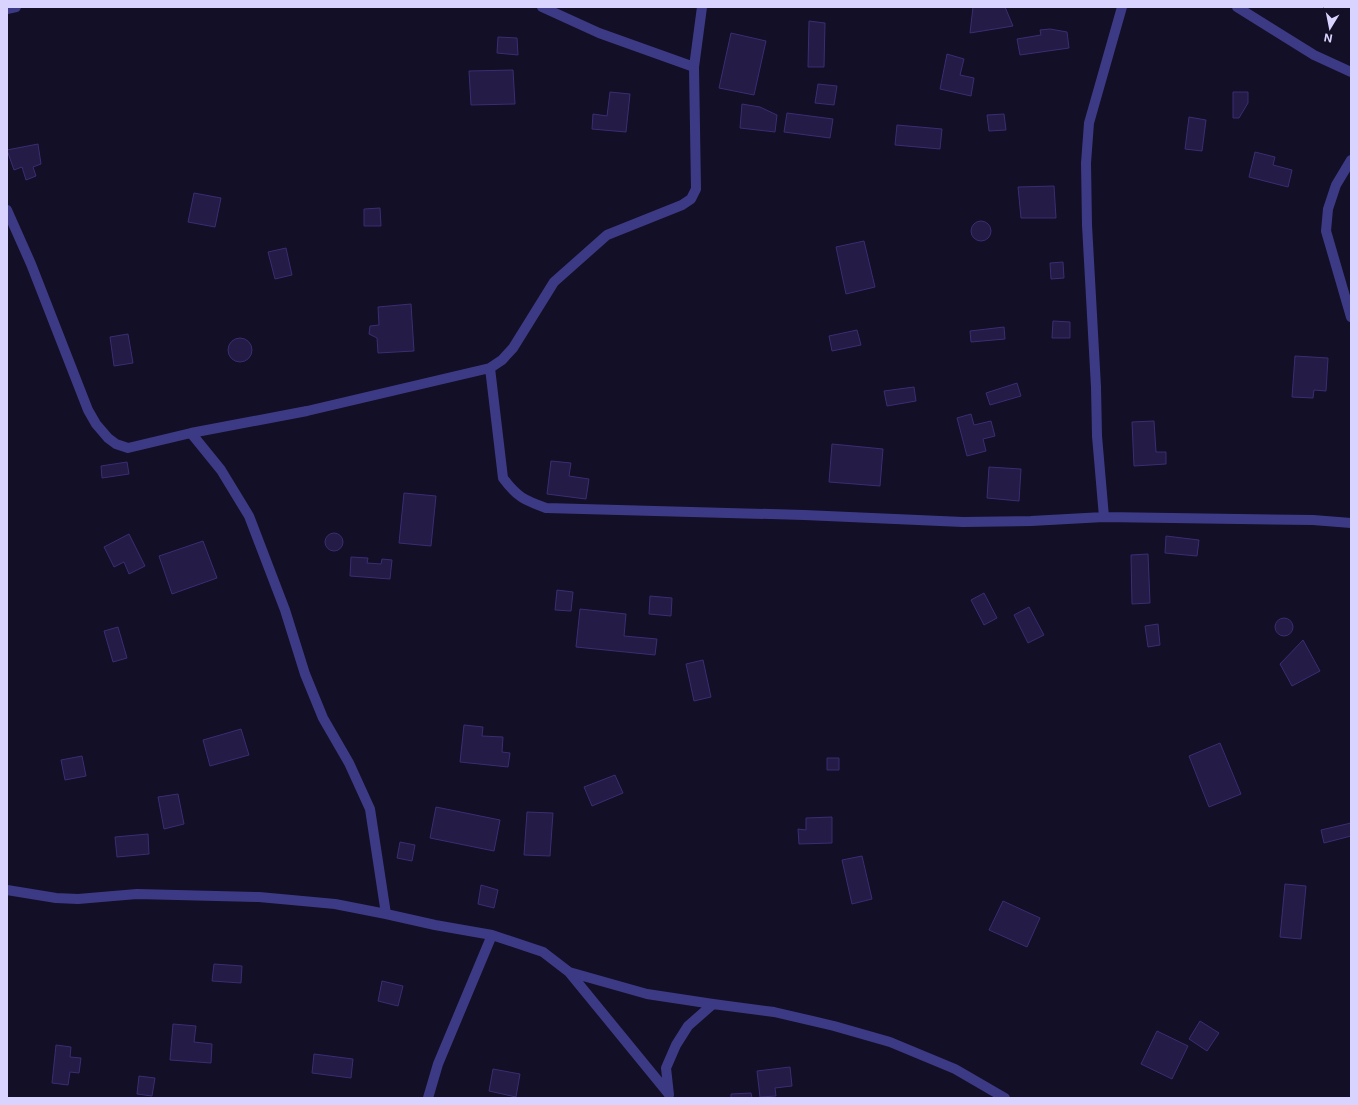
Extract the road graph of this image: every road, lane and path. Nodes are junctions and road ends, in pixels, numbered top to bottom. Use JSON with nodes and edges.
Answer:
{"nodes":[{"id":1,"x":16,"y":7,"type":"edge"},
{"id":2,"x":542,"y":7,"type":"edge"},
{"id":3,"x":702,"y":7,"type":"edge"},
{"id":4,"x":1122,"y":7,"type":"edge"},
{"id":5,"x":1237,"y":7,"type":"edge"},
{"id":6,"x":7,"y":9,"type":"edge"},
{"id":7,"x":694,"y":67,"type":"junction"},
{"id":8,"x":1351,"y":72,"type":"edge"},
{"id":9,"x":1351,"y":160,"type":"edge"},
{"id":10,"x":7,"y":210,"type":"edge"},
{"id":11,"x":1351,"y":317,"type":"edge"},
{"id":12,"x":490,"y":368,"type":"junction"},
{"id":13,"x":190,"y":433,"type":"junction"},
{"id":14,"x":1104,"y":517,"type":"junction"},
{"id":15,"x":1351,"y":523,"type":"edge"},
{"id":16,"x":7,"y":890,"type":"edge"},
{"id":17,"x":386,"y":914,"type":"junction"},
{"id":18,"x":492,"y":935,"type":"junction"},
{"id":19,"x":569,"y":972,"type":"junction"},
{"id":20,"x":712,"y":1004,"type":"junction"},
{"id":21,"x":669,"y":1095,"type":"edge"},
{"id":22,"x":428,"y":1098,"type":"edge"},
{"id":23,"x":1005,"y":1098,"type":"edge"}],
"edges":[{"from":1,"to":6,"type":"street"},
{"from":2,"to":7,"type":"street"},
{"from":3,"to":7,"type":"street"},
{"from":4,"to":14,"type":"street"},
{"from":5,"to":8,"type":"street"},
{"from":7,"to":12,"type":"street"},
{"from":9,"to":11,"type":"street"},
{"from":10,"to":13,"type":"street"},
{"from":12,"to":13,"type":"street"},
{"from":12,"to":14,"type":"street"},
{"from":13,"to":17,"type":"street"},
{"from":14,"to":15,"type":"street"},
{"from":16,"to":17,"type":"street"},
{"from":17,"to":18,"type":"street"},
{"from":18,"to":19,"type":"street"},
{"from":18,"to":22,"type":"street"},
{"from":19,"to":20,"type":"street"},
{"from":19,"to":21,"type":"street"},
{"from":20,"to":21,"type":"street"},
{"from":20,"to":23,"type":"street"}]}
